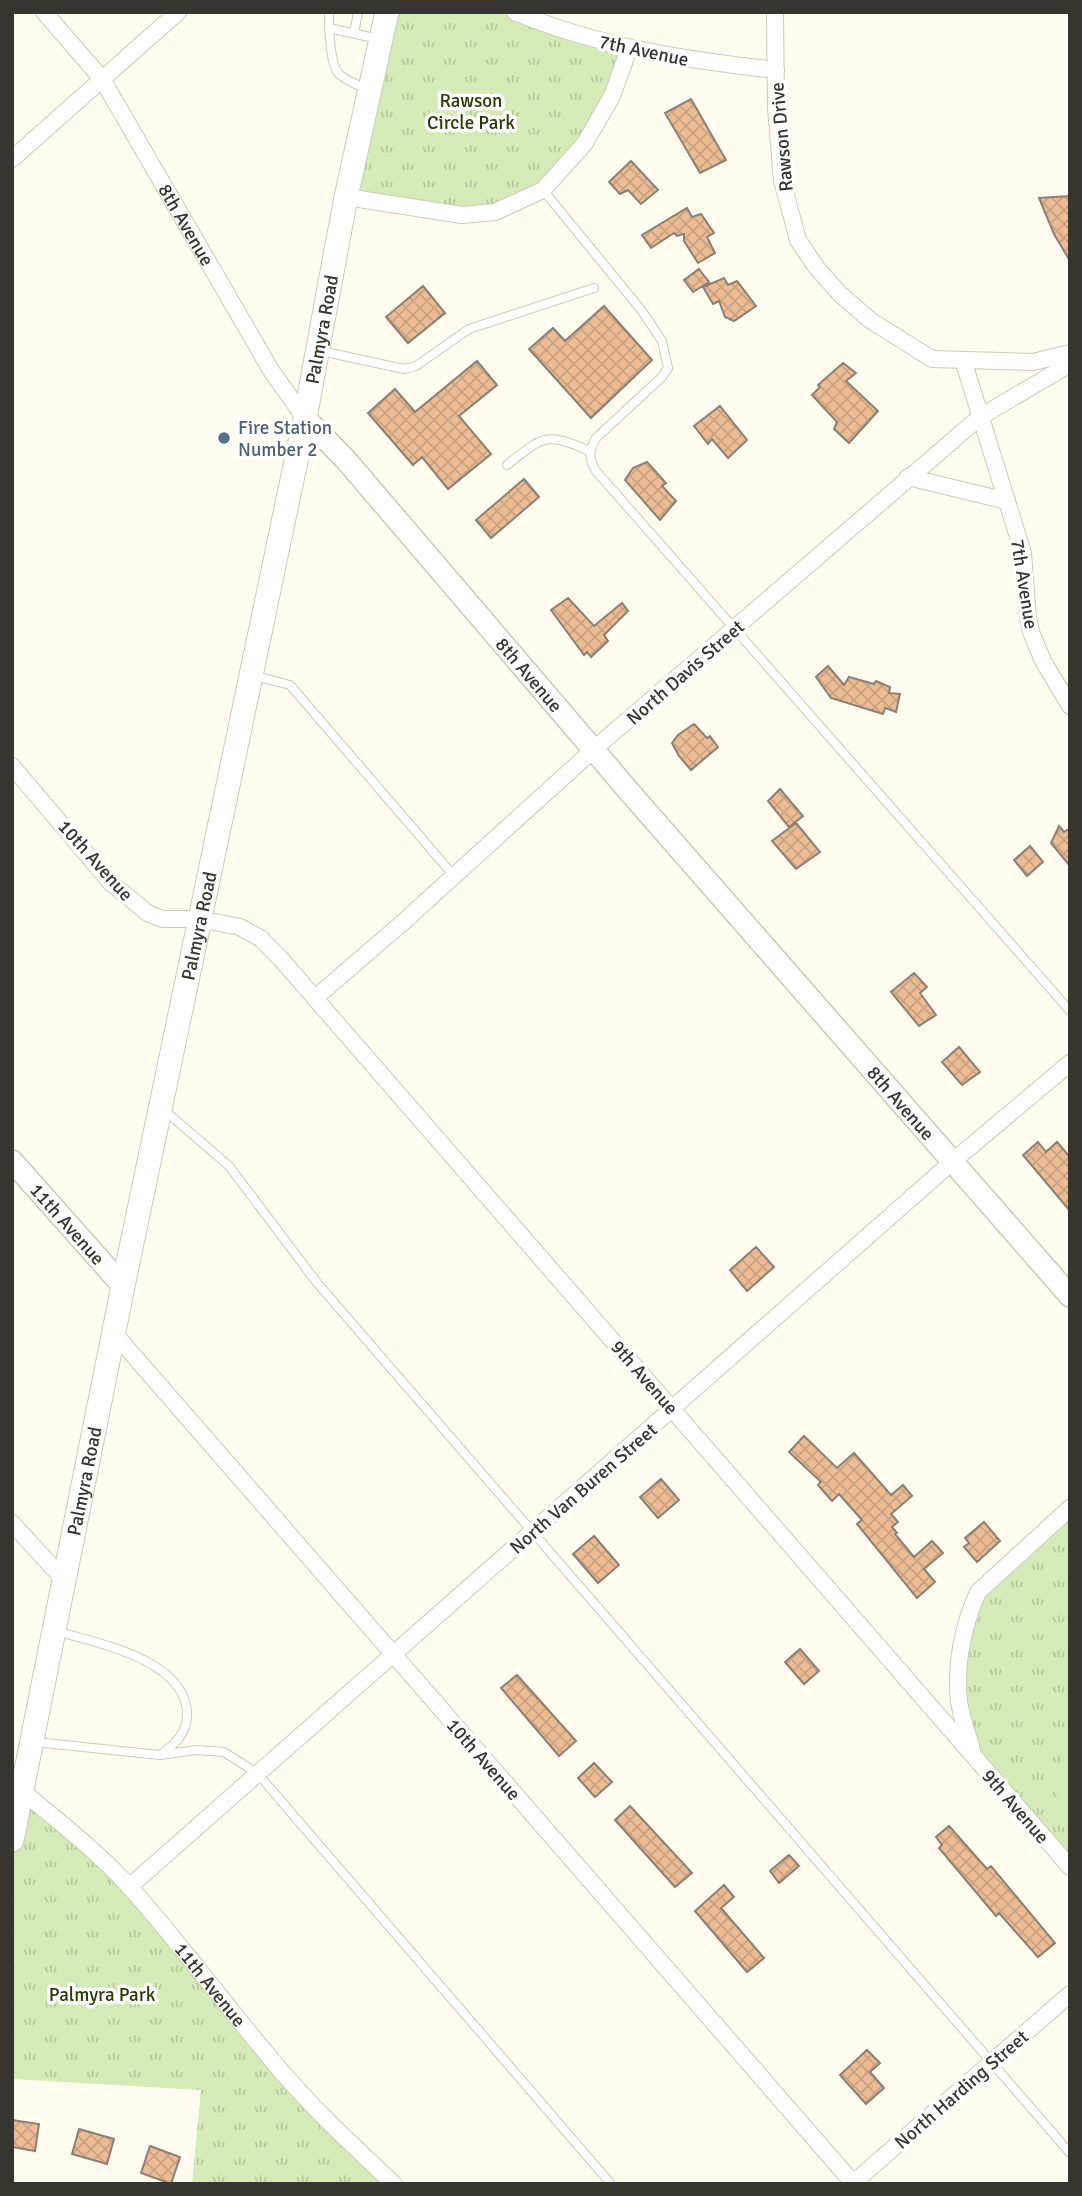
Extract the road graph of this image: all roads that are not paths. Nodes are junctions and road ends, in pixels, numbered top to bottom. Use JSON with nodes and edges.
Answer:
{"nodes":[{"id":1,"x":44,"y":12,"type":"edge"},
{"id":2,"x":178,"y":12,"type":"edge"},
{"id":3,"x":329,"y":12,"type":"edge"},
{"id":4,"x":358,"y":12,"type":"edge"},
{"id":5,"x":387,"y":12,"type":"edge"},
{"id":6,"x":515,"y":12,"type":"edge"},
{"id":7,"x":775,"y":12,"type":"edge"},
{"id":8,"x":328,"y":27,"type":"junction"},
{"id":9,"x":354,"y":33,"type":"junction"},
{"id":10,"x":382,"y":40,"type":"junction"},
{"id":11,"x":629,"y":49,"type":"junction"},
{"id":12,"x":776,"y":70,"type":"junction"},
{"id":13,"x":102,"y":79,"type":"junction"},
{"id":14,"x":370,"y":91,"type":"junction"},
{"id":15,"x":12,"y":159,"type":"edge"},
{"id":16,"x":543,"y":190,"type":"junction"},
{"id":17,"x":346,"y":197,"type":"junction"},
{"id":18,"x":594,"y":288,"type":"dead end"},
{"id":19,"x":318,"y":350,"type":"junction"},
{"id":20,"x":1070,"y":353,"type":"edge"},
{"id":21,"x":962,"y":360,"type":"junction"},
{"id":22,"x":1070,"y":365,"type":"edge"},
{"id":23,"x":980,"y":417,"type":"junction"},
{"id":24,"x":305,"y":418,"type":"junction"},
{"id":25,"x":589,"y":451,"type":"junction"},
{"id":26,"x":507,"y":465,"type":"dead end"},
{"id":27,"x":908,"y":477,"type":"junction"},
{"id":28,"x":1007,"y":501,"type":"junction"},
{"id":29,"x":736,"y":628,"type":"junction"},
{"id":30,"x":252,"y":675,"type":"junction"},
{"id":31,"x":1070,"y":706,"type":"edge"},
{"id":32,"x":593,"y":750,"type":"junction"},
{"id":33,"x":12,"y":765,"type":"edge"},
{"id":34,"x":454,"y":876,"type":"junction"},
{"id":35,"x":199,"y":919,"type":"junction"},
{"id":36,"x":315,"y":998,"type":"junction"},
{"id":37,"x":1070,"y":1011,"type":"edge"},
{"id":38,"x":1070,"y":1063,"type":"edge"},
{"id":39,"x":161,"y":1108,"type":"junction"},
{"id":40,"x":12,"y":1161,"type":"edge"},
{"id":41,"x":952,"y":1162,"type":"junction"},
{"id":42,"x":123,"y":1286,"type":"junction"},
{"id":43,"x":1070,"y":1296,"type":"edge"},
{"id":44,"x":114,"y":1333,"type":"junction"},
{"id":45,"x":674,"y":1409,"type":"junction"},
{"id":46,"x":1070,"y":1508,"type":"edge"},
{"id":47,"x":12,"y":1523,"type":"edge"},
{"id":48,"x":531,"y":1533,"type":"junction"},
{"id":49,"x":65,"y":1581,"type":"junction"},
{"id":50,"x":54,"y":1631,"type":"junction"},
{"id":51,"x":393,"y":1654,"type":"junction"},
{"id":52,"x":32,"y":1741,"type":"junction"},
{"id":53,"x":160,"y":1755,"type":"junction"},
{"id":54,"x":973,"y":1756,"type":"junction"},
{"id":55,"x":257,"y":1773,"type":"junction"},
{"id":56,"x":22,"y":1791,"type":"junction"},
{"id":57,"x":13,"y":1835,"type":"edge"},
{"id":58,"x":1070,"y":1867,"type":"edge"},
{"id":59,"x":129,"y":1886,"type":"junction"},
{"id":60,"x":1070,"y":1994,"type":"edge"},
{"id":61,"x":990,"y":2063,"type":"junction"},
{"id":62,"x":1070,"y":2153,"type":"edge"},
{"id":63,"x":394,"y":2184,"type":"edge"},
{"id":64,"x":611,"y":2184,"type":"edge"},
{"id":65,"x":853,"y":2184,"type":"edge"}],
"edges":[{"from":1,"to":13,"type":"street","name":"8th Avenue"},
{"from":2,"to":13,"type":"street"},
{"from":3,"to":8,"type":"lane"},
{"from":4,"to":9,"type":"lane"},
{"from":5,"to":10,"type":"main road","name":"Palmyra Road"},
{"from":6,"to":11,"type":"street","name":"7th Avenue"},
{"from":7,"to":12,"type":"street","name":"Rawson Drive"},
{"from":8,"to":9,"type":"lane"},
{"from":8,"to":14,"type":"lane"},
{"from":9,"to":10,"type":"lane"},
{"from":10,"to":14,"type":"main road","name":"Palmyra Road"},
{"from":11,"to":12,"type":"street","name":"7th Avenue"},
{"from":11,"to":16,"type":"street"},
{"from":12,"to":21,"type":"street","name":"Rawson Drive"},
{"from":13,"to":15,"type":"street"},
{"from":13,"to":24,"type":"street","name":"8th Avenue"},
{"from":14,"to":17,"type":"main road","name":"Palmyra Road"},
{"from":16,"to":17,"type":"street"},
{"from":16,"to":25,"type":"lane"},
{"from":17,"to":19,"type":"main road","name":"Palmyra Road"},
{"from":18,"to":19,"type":"lane"},
{"from":19,"to":24,"type":"main road","name":"Palmyra Road"},
{"from":20,"to":21,"type":"street","name":"Rawson Drive"},
{"from":21,"to":23,"type":"street"},
{"from":22,"to":23,"type":"street","name":"North Davis Street"},
{"from":23,"to":27,"type":"street","name":"North Davis Street"},
{"from":23,"to":28,"type":"street","name":"7th Avenue"},
{"from":24,"to":30,"type":"main road","name":"Palmyra Road"},
{"from":24,"to":32,"type":"street","name":"8th Avenue"},
{"from":25,"to":26,"type":"lane"},
{"from":25,"to":29,"type":"lane"},
{"from":27,"to":28,"type":"street"},
{"from":27,"to":29,"type":"street","name":"North Davis Street"},
{"from":28,"to":31,"type":"street","name":"7th Avenue"},
{"from":29,"to":32,"type":"street","name":"North Davis Street"},
{"from":29,"to":37,"type":"lane"},
{"from":30,"to":34,"type":"lane"},
{"from":30,"to":35,"type":"main road","name":"Palmyra Road"},
{"from":32,"to":34,"type":"street","name":"North Davis Street"},
{"from":32,"to":41,"type":"street","name":"8th Avenue"},
{"from":33,"to":35,"type":"street","name":"10th Avenue"},
{"from":34,"to":36,"type":"street","name":"North Davis Street"},
{"from":35,"to":36,"type":"street","name":"9th Avenue"},
{"from":35,"to":39,"type":"main road","name":"Palmyra Road"},
{"from":36,"to":45,"type":"street","name":"9th Avenue"},
{"from":38,"to":41,"type":"street","name":"North Van Buren Street"},
{"from":39,"to":42,"type":"main road","name":"Palmyra Road"},
{"from":39,"to":48,"type":"lane"},
{"from":40,"to":42,"type":"street","name":"11th Avenue"},
{"from":41,"to":43,"type":"street","name":"8th Avenue"},
{"from":41,"to":45,"type":"street","name":"North Van Buren Street"},
{"from":42,"to":44,"type":"main road","name":"Palmyra Road"},
{"from":44,"to":49,"type":"main road","name":"Palmyra Road"},
{"from":44,"to":51,"type":"street","name":"10th Avenue"},
{"from":45,"to":48,"type":"street","name":"North Van Buren Street"},
{"from":45,"to":54,"type":"street","name":"9th Avenue"},
{"from":46,"to":54,"type":"street"},
{"from":47,"to":49,"type":"street"},
{"from":48,"to":51,"type":"street","name":"North Van Buren Street"},
{"from":48,"to":61,"type":"lane"},
{"from":49,"to":50,"type":"main road","name":"Palmyra Road"},
{"from":50,"to":52,"type":"main road","name":"Palmyra Road"},
{"from":50,"to":53,"type":"lane"},
{"from":51,"to":55,"type":"street","name":"North Van Buren Street"},
{"from":51,"to":65,"type":"street","name":"10th Avenue"},
{"from":52,"to":53,"type":"lane"},
{"from":52,"to":56,"type":"main road","name":"Palmyra Road"},
{"from":53,"to":55,"type":"lane"},
{"from":54,"to":58,"type":"street","name":"9th Avenue"},
{"from":55,"to":59,"type":"street","name":"North Van Buren Street"},
{"from":55,"to":64,"type":"lane"},
{"from":56,"to":57,"type":"main road","name":"Palmyra Road"},
{"from":56,"to":59,"type":"street","name":"11th Avenue"},
{"from":59,"to":63,"type":"street","name":"11th Avenue"},
{"from":60,"to":61,"type":"street","name":"North Harding Street"},
{"from":61,"to":62,"type":"lane"},
{"from":61,"to":65,"type":"street","name":"North Harding Street"}]}
